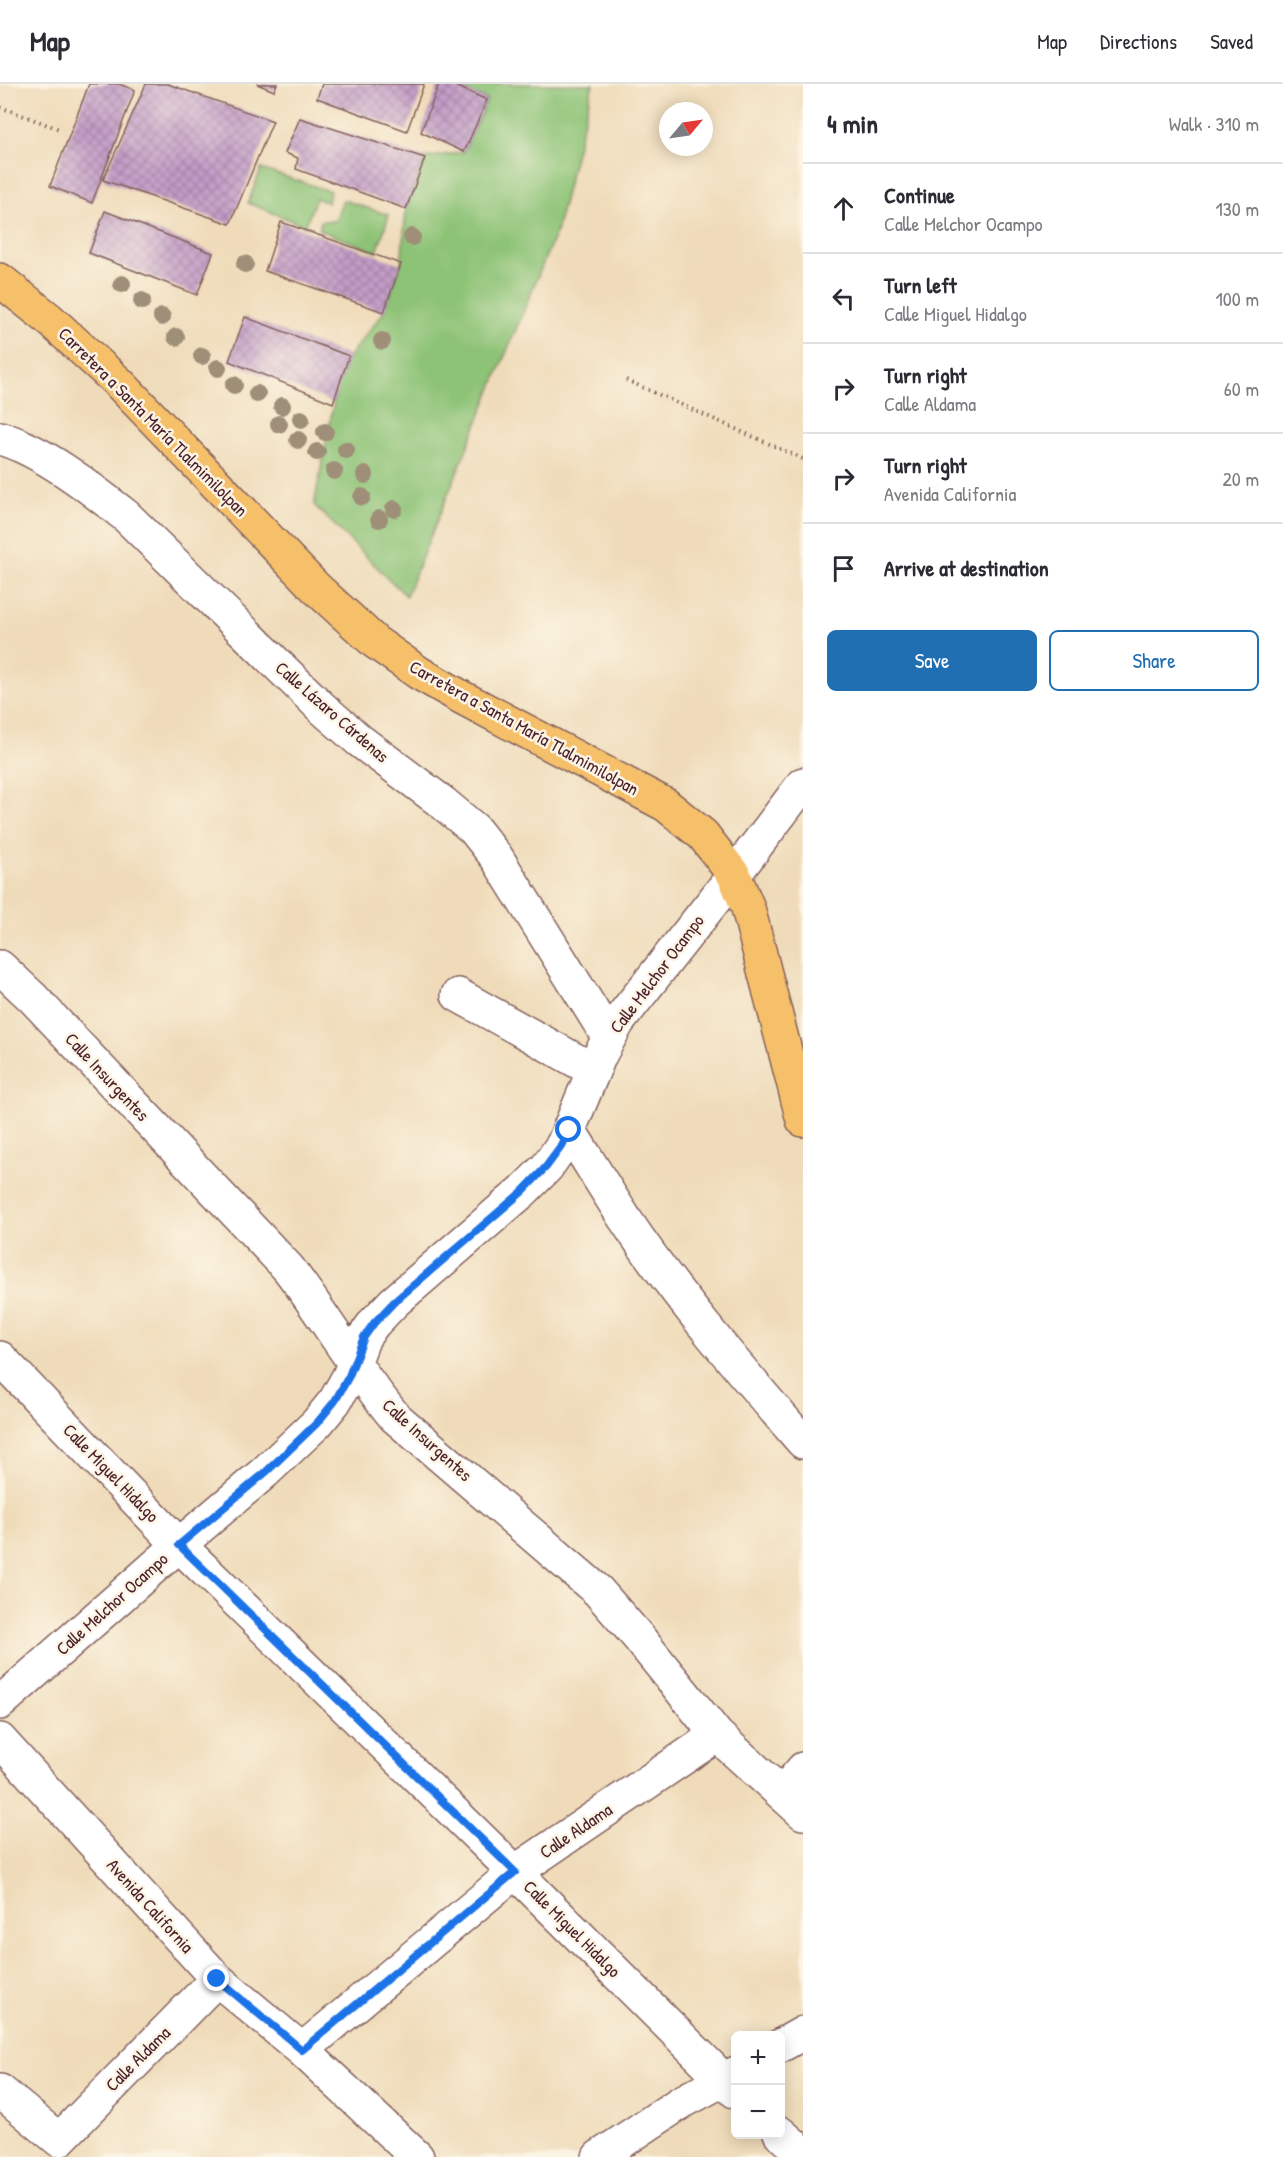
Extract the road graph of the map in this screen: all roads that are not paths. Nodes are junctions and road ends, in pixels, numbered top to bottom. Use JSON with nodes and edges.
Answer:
{"nodes":[{"id":1,"x":0,"y":280,"type":"edge"},
{"id":2,"x":0,"y":438,"type":"edge"},
{"id":3,"x":803,"y":784,"type":"edge"},
{"id":4,"x":734,"y":875,"type":"junction"},
{"id":5,"x":0,"y":967,"type":"edge"},
{"id":6,"x":458,"y":995,"type":"dead end"},
{"id":7,"x":609,"y":1038,"type":"junction"},
{"id":8,"x":593,"y":1070,"type":"junction"},
{"id":9,"x":803,"y":1120,"type":"edge"},
{"id":10,"x":569,"y":1130,"type":"junction"},
{"id":11,"x":0,"y":1358,"type":"edge"},
{"id":12,"x":353,"y":1362,"type":"junction"},
{"id":13,"x":803,"y":1442,"type":"edge"},
{"id":14,"x":179,"y":1545,"type":"junction"},
{"id":15,"x":0,"y":1703,"type":"edge"},
{"id":16,"x":717,"y":1735,"type":"junction"},
{"id":17,"x":0,"y":1740,"type":"edge"},
{"id":18,"x":796,"y":1792,"type":"edge"},
{"id":19,"x":515,"y":1872,"type":"junction"},
{"id":20,"x":217,"y":1979,"type":"junction"},
{"id":21,"x":803,"y":2033,"type":"edge"},
{"id":22,"x":785,"y":2043,"type":"edge"},
{"id":23,"x":302,"y":2050,"type":"junction"},
{"id":24,"x":731,"y":2082,"type":"edge"},
{"id":25,"x":0,"y":2091,"type":"edge"},
{"id":26,"x":785,"y":2137,"type":"edge"},
{"id":27,"x":803,"y":2153,"type":"edge"},
{"id":28,"x":417,"y":2157,"type":"edge"},
{"id":29,"x":599,"y":2157,"type":"edge"}],
"edges":[{"from":1,"to":4,"type":"main road","name":"Carretera a Santa María Tlalmimilolpan"},
{"from":2,"to":7,"type":"street","name":"Calle Lázaro Cárdenas"},
{"from":3,"to":4,"type":"street","name":"Calle Melchor Ocampo"},
{"from":4,"to":7,"type":"street","name":"Calle Melchor Ocampo"},
{"from":4,"to":9,"type":"main road","name":"Carretera a Santa María Tlalmimilolpan"},
{"from":5,"to":12,"type":"street","name":"Calle Insurgentes"},
{"from":6,"to":8,"type":"street"},
{"from":7,"to":8,"type":"street","name":"Calle Melchor Ocampo"},
{"from":8,"to":10,"type":"street","name":"Calle Melchor Ocampo"},
{"from":10,"to":12,"type":"street","name":"Calle Melchor Ocampo"},
{"from":10,"to":13,"type":"street"},
{"from":11,"to":14,"type":"street","name":"Calle Miguel Hidalgo"},
{"from":12,"to":14,"type":"street","name":"Calle Melchor Ocampo"},
{"from":12,"to":16,"type":"street","name":"Calle Insurgentes"},
{"from":14,"to":15,"type":"street","name":"Calle Melchor Ocampo"},
{"from":14,"to":19,"type":"street","name":"Calle Miguel Hidalgo"},
{"from":16,"to":18,"type":"street","name":"Calle Insurgentes"},
{"from":16,"to":19,"type":"street","name":"Calle Aldama"},
{"from":17,"to":20,"type":"street","name":"Avenida California"},
{"from":19,"to":23,"type":"street","name":"Calle Aldama"},
{"from":19,"to":24,"type":"street","name":"Calle Miguel Hidalgo"},
{"from":20,"to":23,"type":"street","name":"Avenida California"},
{"from":20,"to":25,"type":"street","name":"Calle Aldama"},
{"from":21,"to":22,"type":"street"},
{"from":23,"to":28,"type":"street","name":"Avenida California"},
{"from":24,"to":29,"type":"street"},
{"from":26,"to":27,"type":"street"}]}
